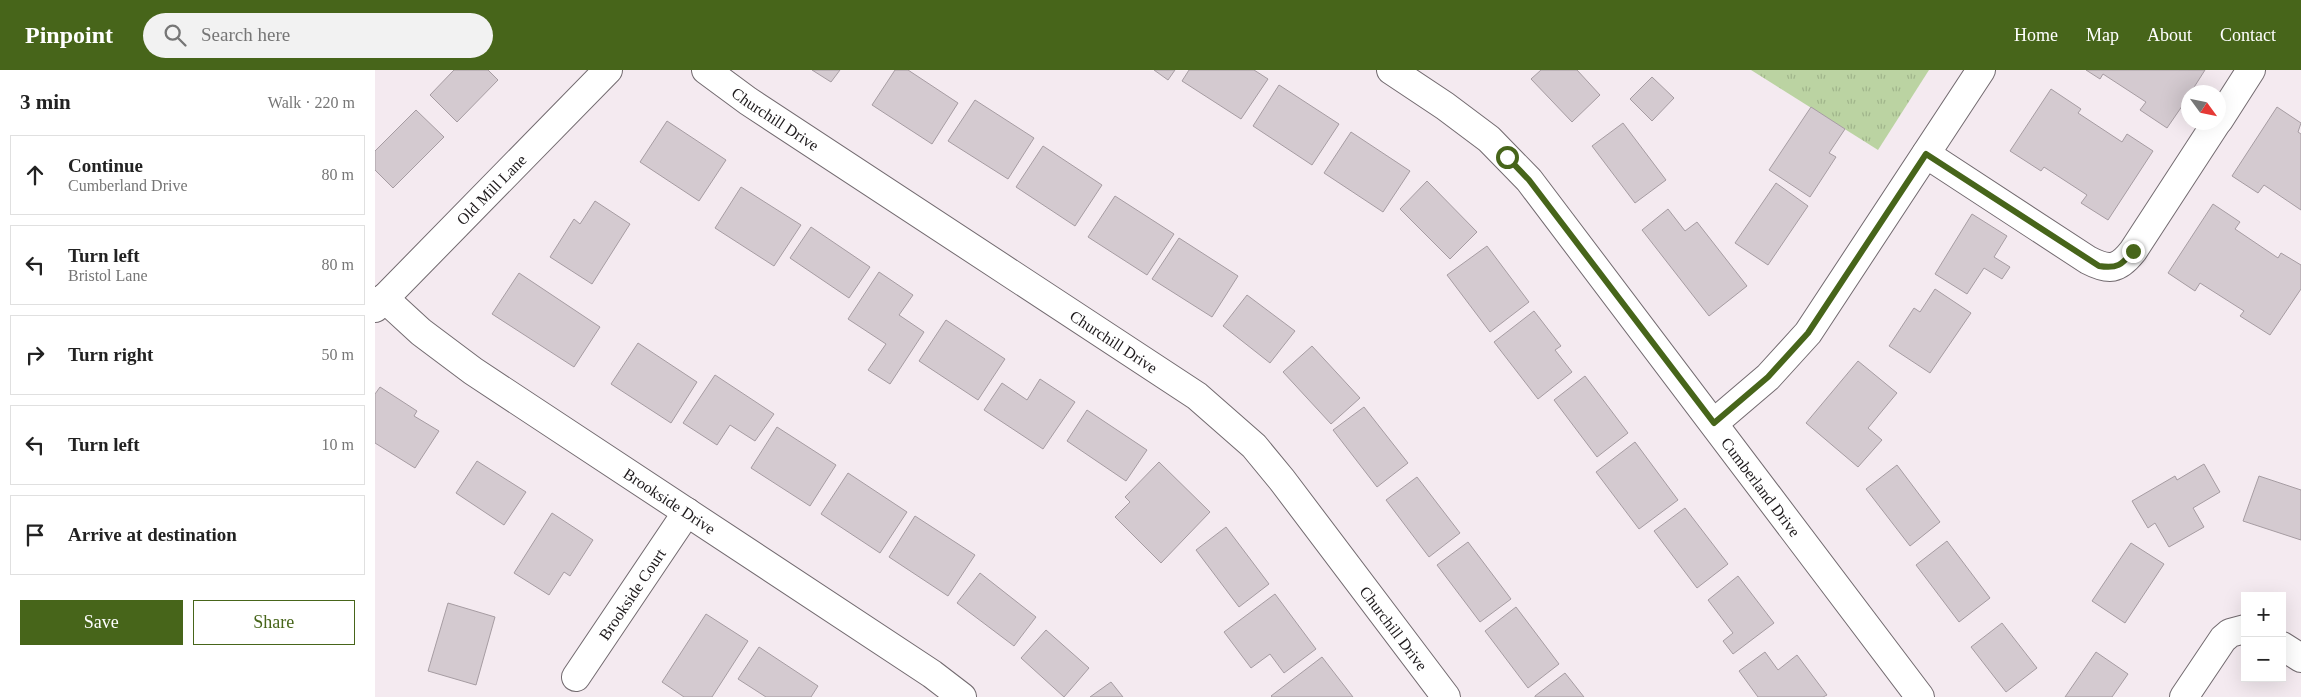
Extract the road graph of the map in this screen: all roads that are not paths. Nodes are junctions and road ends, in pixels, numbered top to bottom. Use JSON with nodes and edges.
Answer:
{"nodes":[{"id":1,"x":608,"y":70,"type":"edge"},
{"id":2,"x":706,"y":70,"type":"edge"},
{"id":3,"x":1391,"y":70,"type":"edge"},
{"id":4,"x":1981,"y":70,"type":"edge"},
{"id":5,"x":2251,"y":70,"type":"edge"},
{"id":6,"x":2226,"y":109,"type":"edge"},
{"id":7,"x":2212,"y":130,"type":"edge"},
{"id":8,"x":1926,"y":154,"type":"junction"},
{"id":9,"x":380,"y":303,"type":"edge"},
{"id":10,"x":1714,"y":423,"type":"junction"},
{"id":11,"x":687,"y":512,"type":"junction"},
{"id":12,"x":2241,"y":630,"type":"edge"},
{"id":13,"x":2286,"y":649,"type":"edge"},
{"id":14,"x":2301,"y":658,"type":"edge"},
{"id":15,"x":576,"y":677,"type":"dead end"},
{"id":16,"x":962,"y":697,"type":"edge"},
{"id":17,"x":1446,"y":697,"type":"edge"},
{"id":18,"x":1920,"y":697,"type":"edge"},
{"id":19,"x":2183,"y":697,"type":"edge"}],
"edges":[{"from":1,"to":9,"type":"street","name":"Old Mill Lane"},
{"from":2,"to":17,"type":"street","name":"Churchill Drive"},
{"from":3,"to":10,"type":"street","name":"Cumberland Drive"},
{"from":4,"to":8,"type":"street"},
{"from":5,"to":6,"type":"street"},
{"from":7,"to":8,"type":"street"},
{"from":8,"to":10,"type":"street"},
{"from":9,"to":11,"type":"street","name":"Brookside Drive"},
{"from":10,"to":18,"type":"street","name":"Cumberland Drive"},
{"from":11,"to":15,"type":"street","name":"Brookside Court"},
{"from":11,"to":16,"type":"street","name":"Brookside Drive"},
{"from":12,"to":19,"type":"street"},
{"from":13,"to":14,"type":"street"}]}
